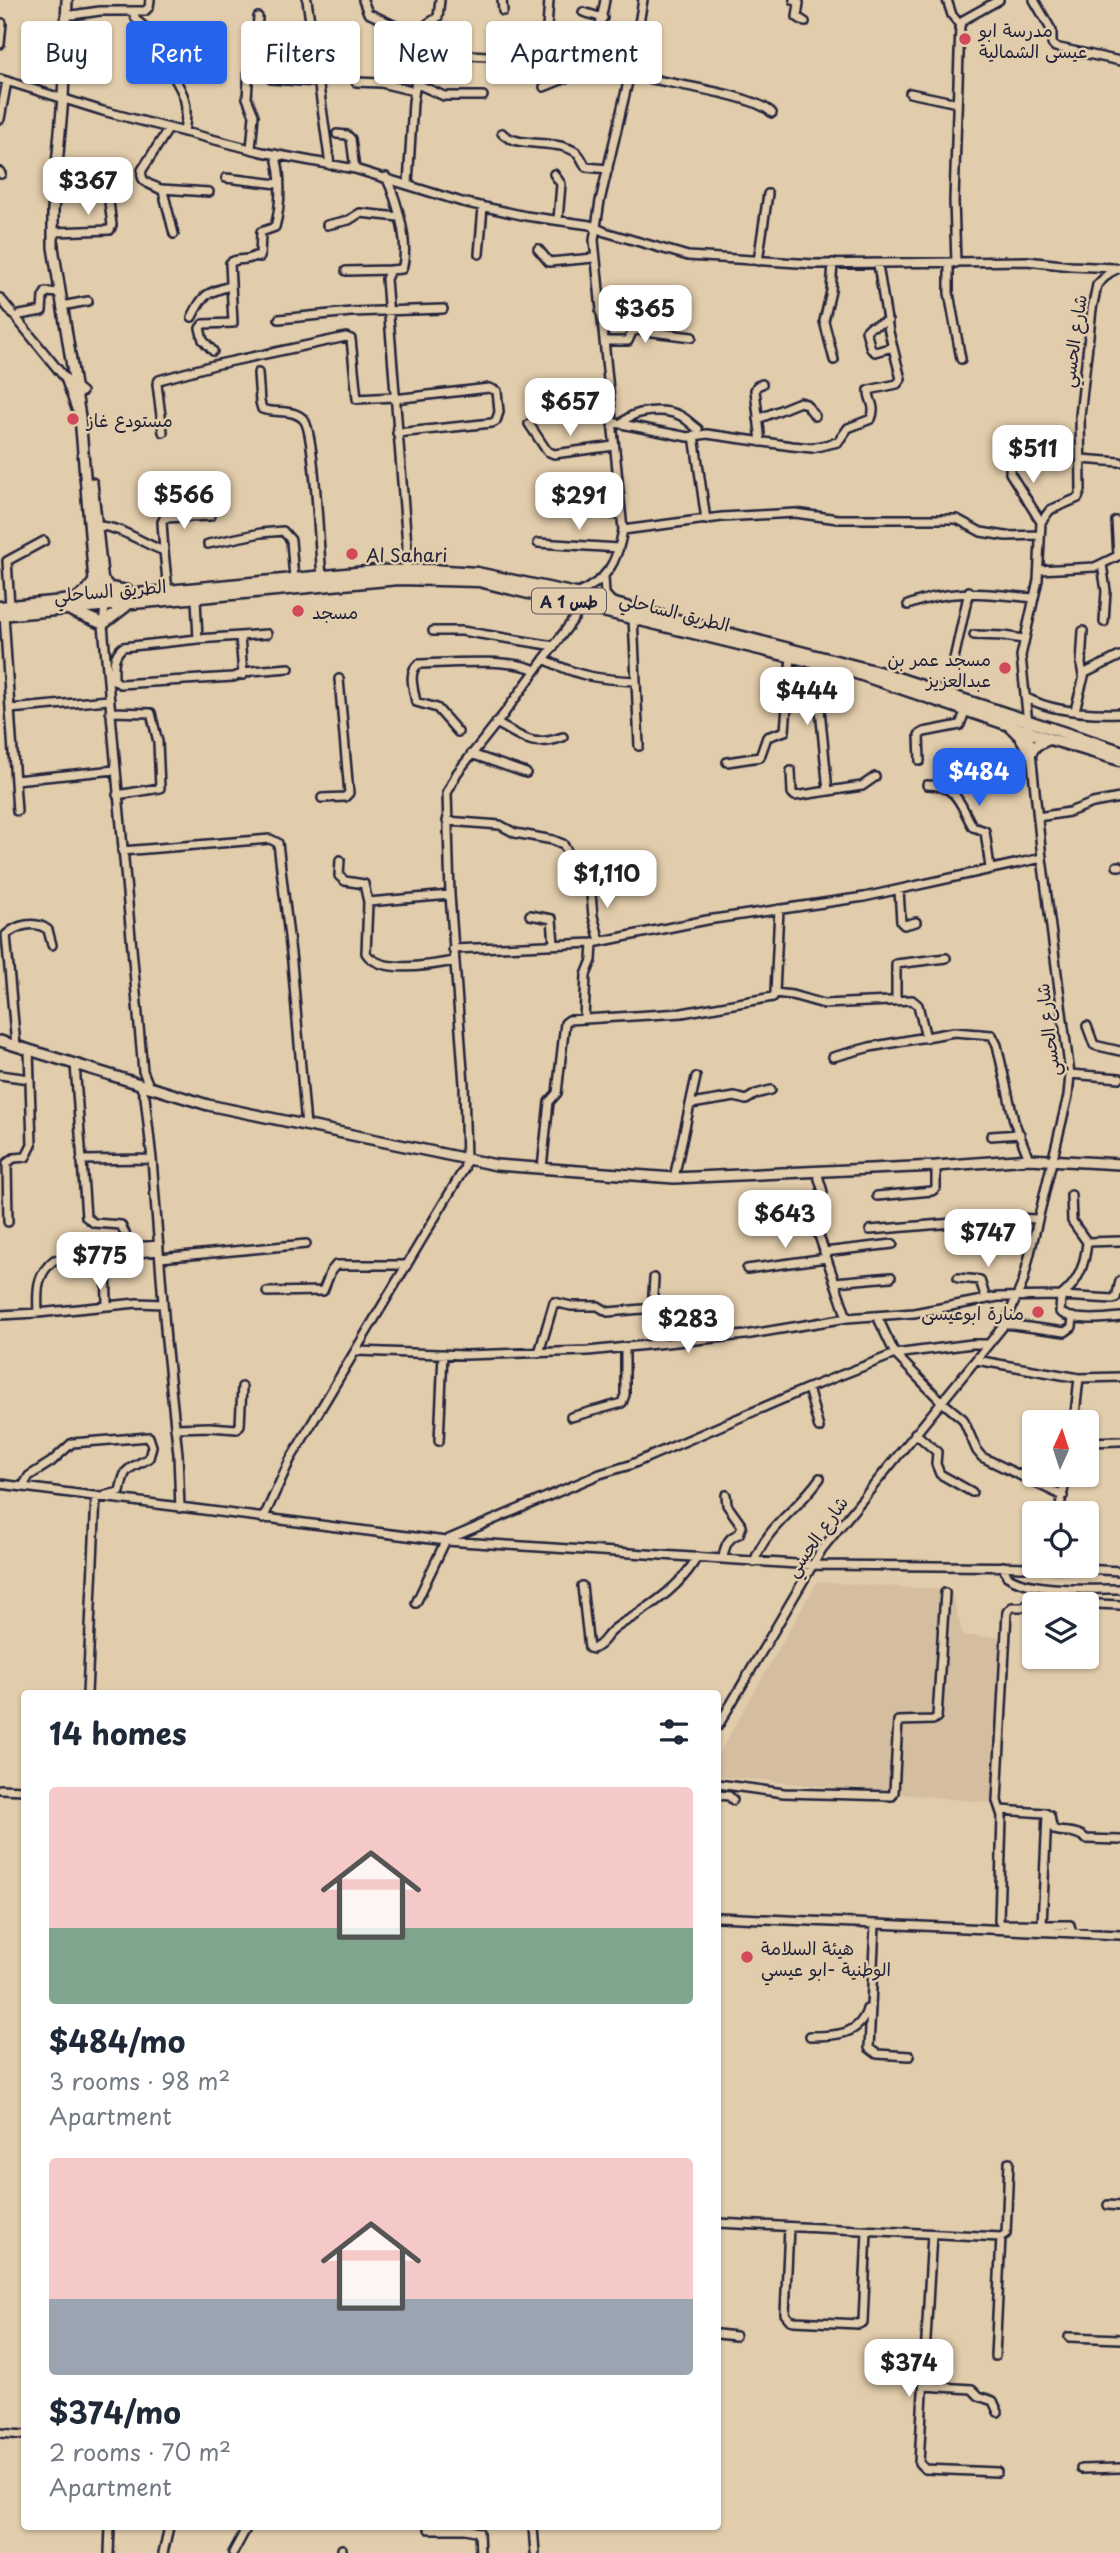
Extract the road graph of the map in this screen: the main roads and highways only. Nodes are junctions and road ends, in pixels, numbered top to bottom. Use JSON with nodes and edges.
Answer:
{"nodes":[{"id":1,"x":70,"y":0,"type":"edge"},
{"id":2,"x":66,"y":99,"type":"junction"},
{"id":3,"x":55,"y":211,"type":"junction"},
{"id":4,"x":79,"y":391,"type":"junction"},
{"id":5,"x":99,"y":581,"type":"junction"},
{"id":6,"x":137,"y":594,"type":"junction"},
{"id":7,"x":75,"y":600,"type":"junction"},
{"id":8,"x":101,"y":602,"type":"junction"},
{"id":9,"x":127,"y":605,"type":"junction"},
{"id":10,"x":4,"y":610,"type":"edge"},
{"id":11,"x":68,"y":610,"type":"junction"},
{"id":12,"x":1007,"y":724,"type":"junction"},
{"id":13,"x":1050,"y":739,"type":"junction"},
{"id":14,"x":1120,"y":751,"type":"edge"},
{"id":15,"x":1120,"y":760,"type":"edge"},
{"id":16,"x":0,"y":1041,"type":"edge"},
{"id":17,"x":1120,"y":1164,"type":"edge"}],
"edges":[{"from":1,"to":2,"type":"main road"},
{"from":1,"to":2,"type":"main road"},
{"from":2,"to":3,"type":"main road"},
{"from":3,"to":4,"type":"main road"},
{"from":3,"to":4,"type":"main road"},
{"from":4,"to":5,"type":"main road"},
{"from":4,"to":5,"type":"main road"},
{"from":5,"to":6,"type":"highway"},
{"from":5,"to":7,"type":"highway"},
{"from":5,"to":8,"type":"main road"},
{"from":6,"to":8,"type":"highway","name":"الطريق الساحلي","number":"A 1 طس"},
{"from":6,"to":14,"type":"highway","name":"الطريق الساحلي","number":"A 1 طس"},
{"from":7,"to":8,"type":"highway","name":"الطريق الساحلي","number":"A 1 طس"},
{"from":7,"to":10,"type":"highway","name":"الطريق الساحلي","number":"A 1 طس"},
{"from":8,"to":9,"type":"highway","name":"الطريق الساحلي","number":"A 1 طس"},
{"from":8,"to":11,"type":"highway","name":"الطريق الساحلي","number":"A 1 طس"},
{"from":9,"to":11,"type":"highway"},
{"from":9,"to":12,"type":"highway","name":"الطريق الساحلي","number":"A 1 طس"},
{"from":10,"to":11,"type":"highway","name":"الطريق الساحلي","number":"A 1 طس"},
{"from":12,"to":13,"type":"highway","name":"الطريق الساحلي","number":"A 1 طس"},
{"from":12,"to":13,"type":"highway"},
{"from":13,"to":15,"type":"highway","name":"الطريق الساحلي","number":"A 1 طس"},
{"from":16,"to":17,"type":"main road"}]}
